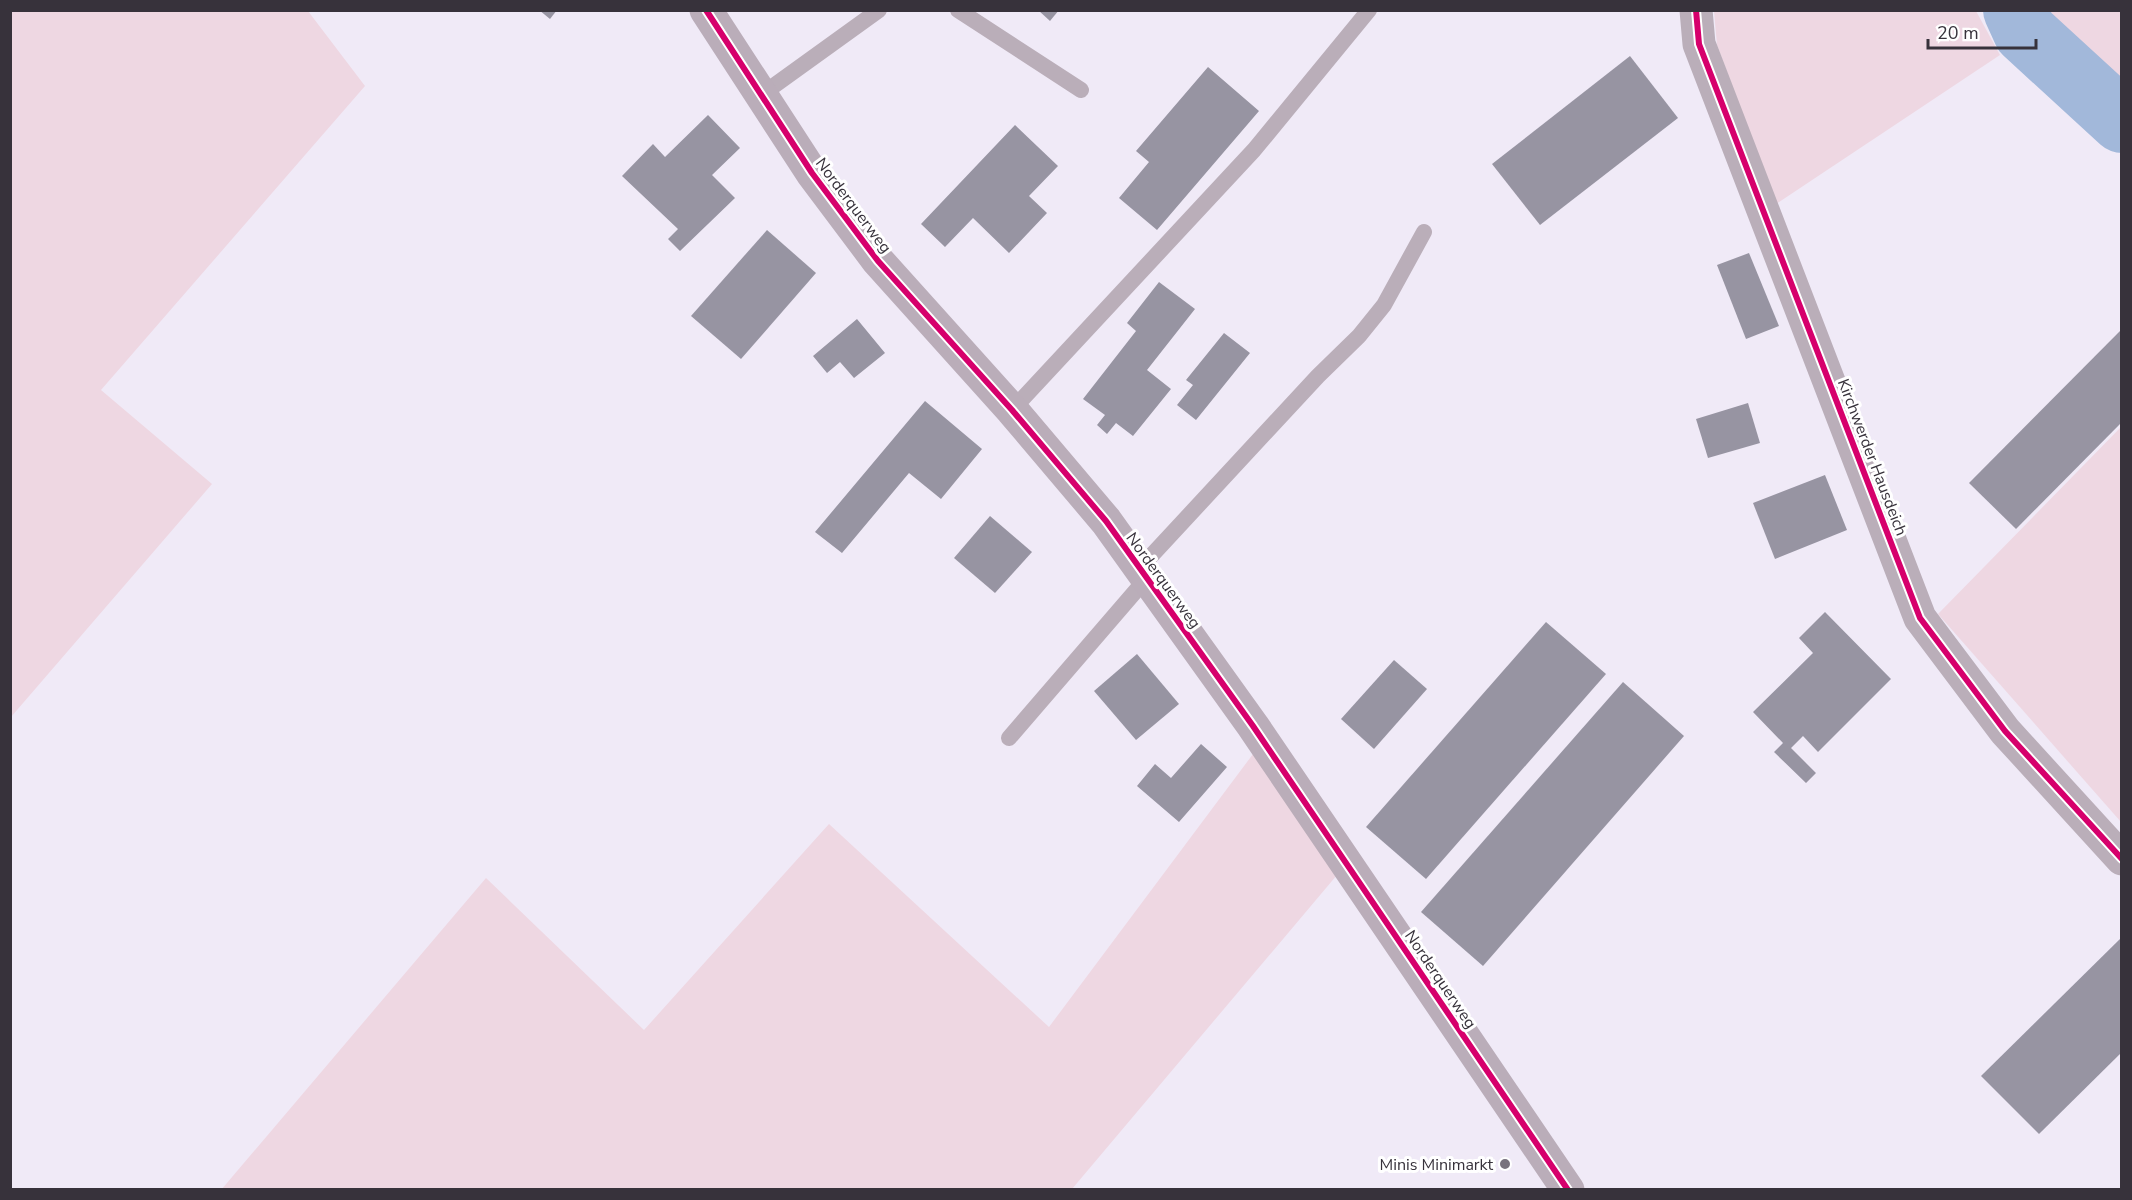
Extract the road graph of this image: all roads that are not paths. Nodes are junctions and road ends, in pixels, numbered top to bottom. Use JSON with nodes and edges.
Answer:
{"nodes":[{"id":1,"x":706,"y":10,"type":"edge"},
{"id":2,"x":879,"y":10,"type":"edge"},
{"id":3,"x":958,"y":10,"type":"edge"},
{"id":4,"x":1369,"y":10,"type":"edge"},
{"id":5,"x":1696,"y":10,"type":"edge"},
{"id":6,"x":1081,"y":90,"type":"dead end"},
{"id":7,"x":761,"y":95,"type":"junction"},
{"id":8,"x":1424,"y":232,"type":"dead end"},
{"id":9,"x":1012,"y":410,"type":"junction"},
{"id":10,"x":1143,"y":574,"type":"junction"},
{"id":11,"x":1009,"y":738,"type":"dead end"},
{"id":12,"x":2121,"y":859,"type":"edge"},
{"id":13,"x":1568,"y":1190,"type":"edge"}],
"edges":[{"from":1,"to":7,"type":"street","name":"Norderquerweg"},
{"from":2,"to":7,"type":"lane"},
{"from":3,"to":6,"type":"lane"},
{"from":4,"to":9,"type":"lane"},
{"from":5,"to":12,"type":"street","name":"Kirchwerder Hausdeich"},
{"from":7,"to":9,"type":"street","name":"Norderquerweg"},
{"from":8,"to":10,"type":"lane"},
{"from":9,"to":10,"type":"street","name":"Norderquerweg"},
{"from":10,"to":11,"type":"lane"},
{"from":10,"to":13,"type":"street","name":"Norderquerweg"}]}
